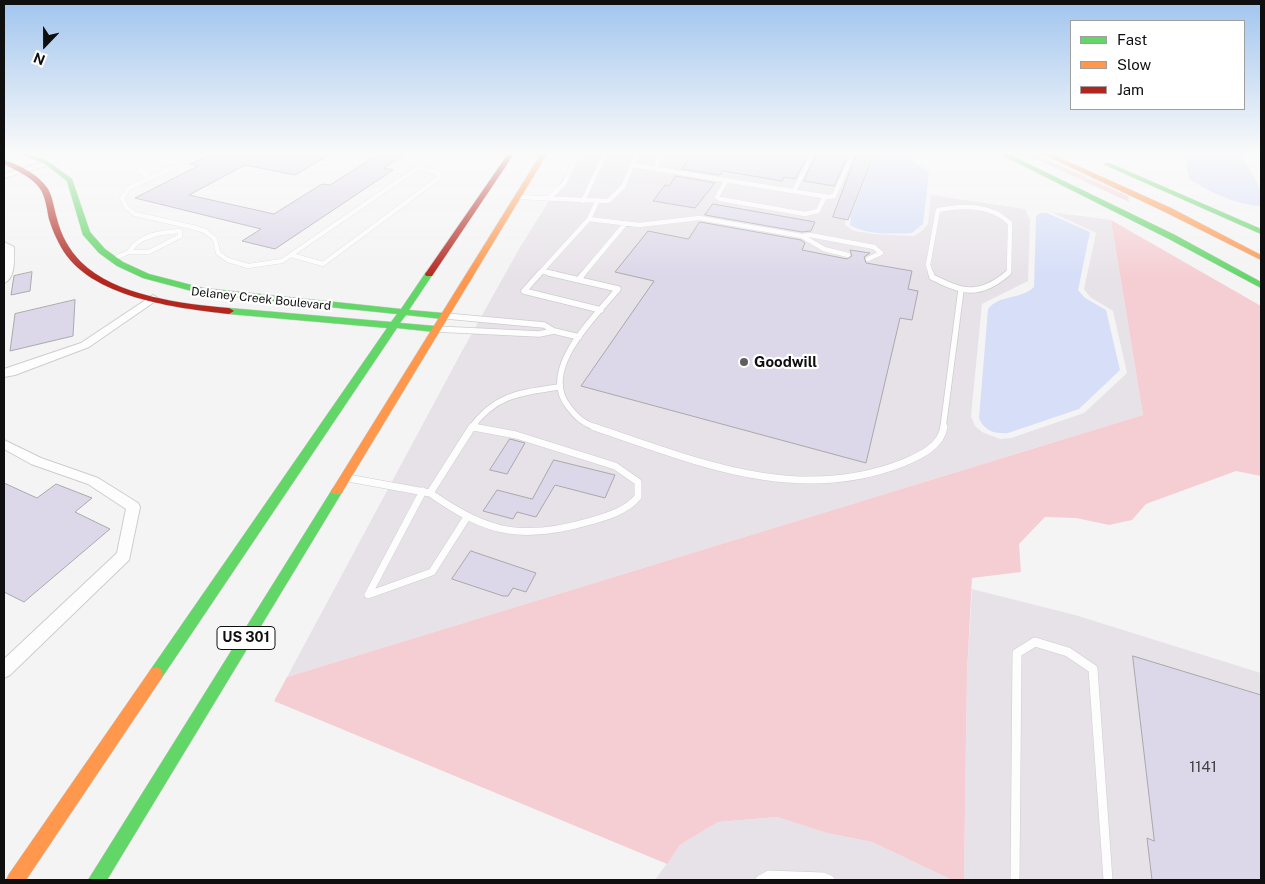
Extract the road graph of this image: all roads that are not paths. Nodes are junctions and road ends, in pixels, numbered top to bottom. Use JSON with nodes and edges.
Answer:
{"nodes":[{"id":1,"x":51,"y":195,"type":"edge"},
{"id":2,"x":76,"y":195,"type":"edge"},
{"id":3,"x":124,"y":195,"type":"edge"},
{"id":4,"x":378,"y":195,"type":"edge"},
{"id":5,"x":415,"y":195,"type":"edge"},
{"id":6,"x":482,"y":195,"type":"edge"},
{"id":7,"x":552,"y":195,"type":"edge"},
{"id":8,"x":586,"y":195,"type":"edge"},
{"id":9,"x":618,"y":195,"type":"edge"},
{"id":10,"x":718,"y":195,"type":"edge"},
{"id":11,"x":820,"y":195,"type":"edge"},
{"id":12,"x":834,"y":195,"type":"edge"},
{"id":13,"x":1092,"y":195,"type":"edge"},
{"id":14,"x":1096,"y":195,"type":"edge"},
{"id":15,"x":1145,"y":195,"type":"edge"},
{"id":16,"x":1181,"y":195,"type":"edge"},
{"id":17,"x":825,"y":196,"type":"junction"},
{"id":18,"x":518,"y":197,"type":"joint"},
{"id":19,"x":548,"y":199,"type":"junction"},
{"id":20,"x":583,"y":201,"type":"junction"},
{"id":21,"x":597,"y":202,"type":"junction"},
{"id":22,"x":1168,"y":206,"type":"junction"},
{"id":23,"x":1128,"y":212,"type":"junction"},
{"id":24,"x":589,"y":219,"type":"junction"},
{"id":25,"x":624,"y":224,"type":"junction"},
{"id":26,"x":191,"y":227,"type":"junction"},
{"id":27,"x":180,"y":231,"type":"junction"},
{"id":28,"x":1261,"y":232,"type":"edge"},
{"id":29,"x":802,"y":236,"type":"junction"},
{"id":30,"x":4,"y":245,"type":"edge"},
{"id":31,"x":1261,"y":247,"type":"edge"},
{"id":32,"x":130,"y":252,"type":"junction"},
{"id":33,"x":291,"y":255,"type":"junction"},
{"id":34,"x":848,"y":255,"type":"dead end"},
{"id":35,"x":1261,"y":258,"type":"edge"},
{"id":36,"x":113,"y":259,"type":"junction"},
{"id":37,"x":868,"y":259,"type":"dead end"},
{"id":38,"x":542,"y":271,"type":"junction"},
{"id":39,"x":579,"y":279,"type":"junction"},
{"id":40,"x":4,"y":280,"type":"edge"},
{"id":41,"x":1261,"y":285,"type":"edge"},
{"id":42,"x":961,"y":290,"type":"junction"},
{"id":43,"x":153,"y":298,"type":"junction"},
{"id":44,"x":601,"y":310,"type":"junction"},
{"id":45,"x":401,"y":312,"type":"junction"},
{"id":46,"x":443,"y":316,"type":"junction"},
{"id":47,"x":392,"y":326,"type":"junction"},
{"id":48,"x":435,"y":329,"type":"junction"},
{"id":49,"x":554,"y":331,"type":"junction"},
{"id":50,"x":579,"y":337,"type":"junction"},
{"id":51,"x":4,"y":373,"type":"edge"},
{"id":52,"x":559,"y":387,"type":"junction"},
{"id":53,"x":473,"y":427,"type":"junction"},
{"id":54,"x":4,"y":444,"type":"edge"},
{"id":55,"x":344,"y":478,"type":"junction"},
{"id":56,"x":427,"y":492,"type":"junction"},
{"id":57,"x":467,"y":517,"type":"junction"},
{"id":58,"x":4,"y":670,"type":"edge"},
{"id":59,"x":15,"y":880,"type":"edge"},
{"id":60,"x":97,"y":880,"type":"edge"},
{"id":61,"x":760,"y":880,"type":"edge"},
{"id":62,"x":830,"y":880,"type":"edge"},
{"id":63,"x":1015,"y":880,"type":"edge"},
{"id":64,"x":1108,"y":880,"type":"edge"}],
"edges":[{"from":1,"to":43,"type":"main road","name":"Delaney Creek Boulevard"},
{"from":2,"to":36,"type":"main road","name":"Delaney Creek Boulevard"},
{"from":3,"to":26,"type":"lane"},
{"from":4,"to":33,"type":"lane"},
{"from":5,"to":33,"type":"lane"},
{"from":6,"to":45,"type":"main road"},
{"from":7,"to":19,"type":"lane"},
{"from":8,"to":20,"type":"lane"},
{"from":9,"to":21,"type":"lane"},
{"from":10,"to":17,"type":"lane"},
{"from":11,"to":17,"type":"lane"},
{"from":12,"to":17,"type":"lane"},
{"from":13,"to":23,"type":"main road"},
{"from":14,"to":23,"type":"main road"},
{"from":15,"to":22,"type":"main road"},
{"from":16,"to":28,"type":"main road"},
{"from":18,"to":19,"type":"lane"},
{"from":18,"to":46,"type":"main road","number":"US 301"},
{"from":19,"to":20,"type":"lane"},
{"from":20,"to":21,"type":"lane"},
{"from":21,"to":24,"type":"lane"},
{"from":22,"to":31,"type":"main road"},
{"from":22,"to":35,"type":"main road"},
{"from":23,"to":41,"type":"main road"},
{"from":24,"to":25,"type":"lane"},
{"from":24,"to":38,"type":"lane"},
{"from":25,"to":29,"type":"lane"},
{"from":25,"to":39,"type":"lane"},
{"from":26,"to":27,"type":"lane"},
{"from":26,"to":33,"type":"lane"},
{"from":27,"to":32,"type":"lane"},
{"from":27,"to":32,"type":"lane"},
{"from":29,"to":34,"type":"lane"},
{"from":29,"to":37,"type":"lane"},
{"from":30,"to":40,"type":"street"},
{"from":32,"to":36,"type":"lane"},
{"from":36,"to":45,"type":"main road","name":"Delaney Creek Boulevard"},
{"from":38,"to":39,"type":"lane"},
{"from":38,"to":44,"type":"lane"},
{"from":39,"to":44,"type":"lane"},
{"from":42,"to":42,"type":"lane"},
{"from":42,"to":52,"type":"lane"},
{"from":43,"to":47,"type":"main road","name":"Delaney Creek Boulevard"},
{"from":43,"to":51,"type":"street"},
{"from":44,"to":50,"type":"lane"},
{"from":45,"to":46,"type":"main road","name":"Delaney Creek Boulevard"},
{"from":45,"to":47,"type":"main road"},
{"from":46,"to":48,"type":"main road","number":"US 301"},
{"from":46,"to":49,"type":"lane"},
{"from":47,"to":48,"type":"main road","name":"Delaney Creek Boulevard"},
{"from":47,"to":59,"type":"main road"},
{"from":48,"to":49,"type":"lane"},
{"from":48,"to":55,"type":"main road","number":"US 301"},
{"from":49,"to":50,"type":"lane"},
{"from":50,"to":52,"type":"lane"},
{"from":52,"to":53,"type":"lane"},
{"from":53,"to":56,"type":"lane"},
{"from":53,"to":57,"type":"lane"},
{"from":54,"to":58,"type":"street"},
{"from":55,"to":56,"type":"lane"},
{"from":55,"to":60,"type":"main road","number":"US 301"},
{"from":56,"to":57,"type":"lane"},
{"from":56,"to":57,"type":"lane"},
{"from":61,"to":62,"type":"lane"},
{"from":63,"to":64,"type":"lane"}]}
